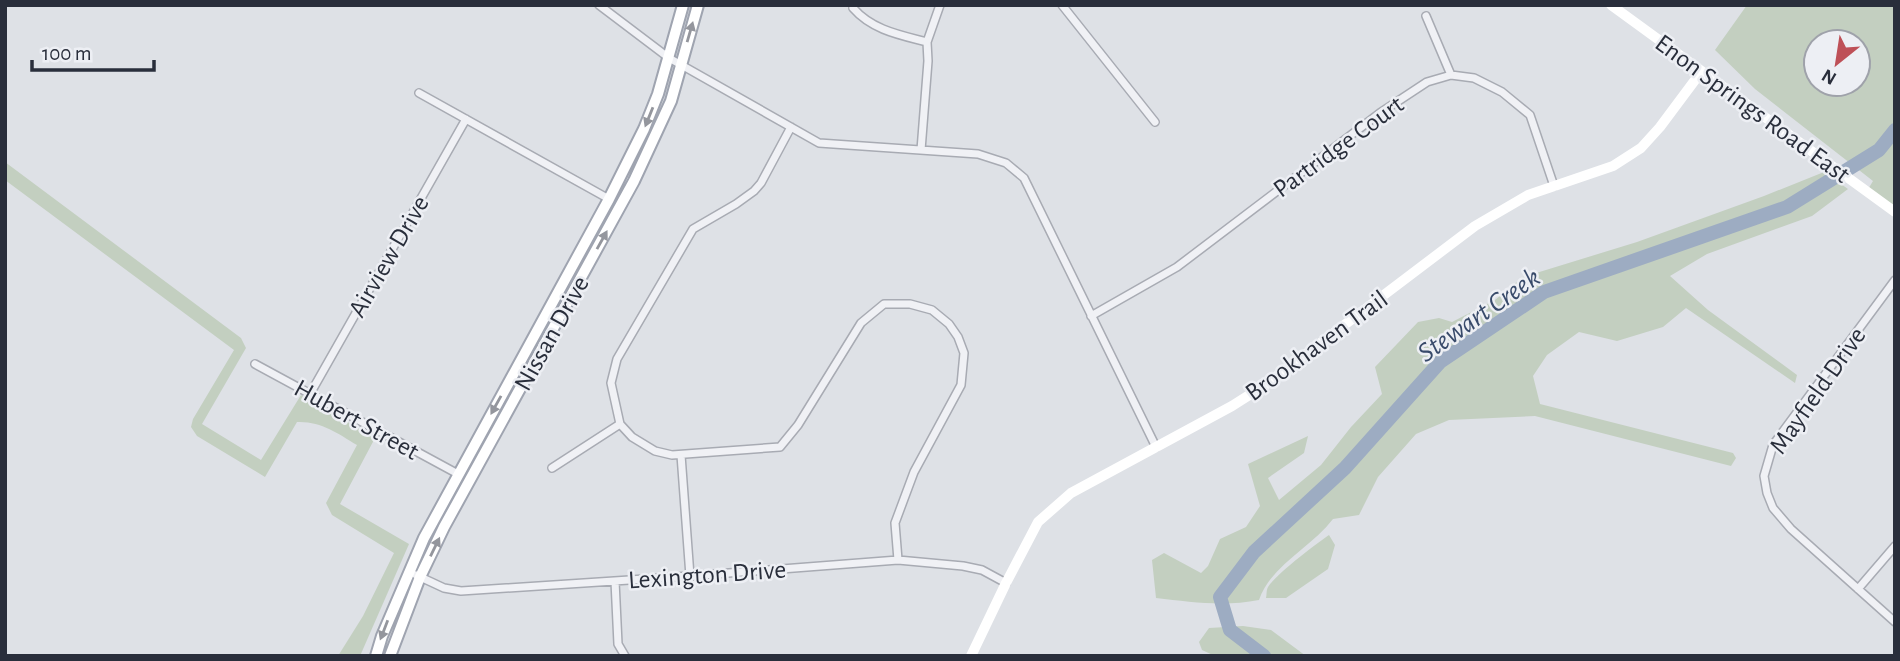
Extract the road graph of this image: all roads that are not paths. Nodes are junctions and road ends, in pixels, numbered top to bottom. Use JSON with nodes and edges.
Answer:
{"nodes":[{"id":1,"x":599,"y":5,"type":"edge"},
{"id":2,"x":683,"y":5,"type":"edge"},
{"id":3,"x":698,"y":5,"type":"edge"},
{"id":4,"x":940,"y":5,"type":"edge"},
{"id":5,"x":1062,"y":5,"type":"edge"},
{"id":6,"x":1611,"y":5,"type":"edge"},
{"id":7,"x":853,"y":8,"type":"dead end"},
{"id":8,"x":1426,"y":16,"type":"dead end"},
{"id":9,"x":927,"y":43,"type":"junction"},
{"id":10,"x":669,"y":58,"type":"junction"},
{"id":11,"x":681,"y":65,"type":"junction"},
{"id":12,"x":1701,"y":72,"type":"junction"},
{"id":13,"x":1451,"y":75,"type":"junction"},
{"id":14,"x":419,"y":93,"type":"dead end"},
{"id":15,"x":466,"y":119,"type":"junction"},
{"id":16,"x":1155,"y":122,"type":"dead end"},
{"id":17,"x":791,"y":127,"type":"junction"},
{"id":18,"x":921,"y":150,"type":"junction"},
{"id":19,"x":1555,"y":186,"type":"junction"},
{"id":20,"x":609,"y":199,"type":"junction"},
{"id":21,"x":1895,"y":212,"type":"edge"},
{"id":22,"x":1895,"y":280,"type":"edge"},
{"id":23,"x":1091,"y":316,"type":"junction"},
{"id":24,"x":255,"y":364,"type":"dead end"},
{"id":25,"x":310,"y":394,"type":"junction"},
{"id":26,"x":620,"y":424,"type":"junction"},
{"id":27,"x":1156,"y":447,"type":"junction"},
{"id":28,"x":681,"y":455,"type":"junction"},
{"id":29,"x":552,"y":468,"type":"dead end"},
{"id":30,"x":458,"y":474,"type":"junction"},
{"id":31,"x":1895,"y":546,"type":"edge"},
{"id":32,"x":898,"y":560,"type":"junction"},
{"id":33,"x":409,"y":571,"type":"junction"},
{"id":34,"x":690,"y":576,"type":"junction"},
{"id":35,"x":420,"y":577,"type":"junction"},
{"id":36,"x":615,"y":581,"type":"junction"},
{"id":37,"x":1006,"y":583,"type":"junction"},
{"id":38,"x":1858,"y":589,"type":"junction"},
{"id":39,"x":1895,"y":622,"type":"edge"},
{"id":40,"x":376,"y":656,"type":"edge"},
{"id":41,"x":390,"y":656,"type":"edge"},
{"id":42,"x":625,"y":656,"type":"edge"},
{"id":43,"x":971,"y":656,"type":"edge"}],
"edges":[{"from":1,"to":10,"type":"street"},
{"from":2,"to":10,"type":"main road","name":"Nissan Drive"},
{"from":11,"to":3,"type":"main road","name":"Nissan Drive","one_way":true},
{"from":4,"to":9,"type":"street"},
{"from":5,"to":16,"type":"street"},
{"from":6,"to":12,"type":"main road","name":"Enon Springs Road East"},
{"from":7,"to":9,"type":"street"},
{"from":8,"to":13,"type":"street"},
{"from":9,"to":18,"type":"street"},
{"from":10,"to":11,"type":"street"},
{"from":10,"to":20,"type":"main road","name":"Nissan Drive","one_way":true},
{"from":11,"to":17,"type":"street"},
{"from":35,"to":11,"type":"main road","name":"Nissan Drive","one_way":true},
{"from":12,"to":19,"type":"main road","name":"Brookhaven Trail"},
{"from":12,"to":21,"type":"main road","name":"Enon Springs Road East"},
{"from":13,"to":19,"type":"street"},
{"from":13,"to":23,"type":"street","name":"Partridge Court"},
{"from":14,"to":15,"type":"street"},
{"from":15,"to":20,"type":"street"},
{"from":15,"to":25,"type":"street","name":"Airview Drive"},
{"from":17,"to":18,"type":"street"},
{"from":17,"to":26,"type":"street"},
{"from":18,"to":23,"type":"street"},
{"from":19,"to":27,"type":"main road","name":"Brookhaven Trail"},
{"from":20,"to":30,"type":"main road","name":"Nissan Drive","one_way":true},
{"from":22,"to":38,"type":"street","name":"Mayfield Drive"},
{"from":23,"to":27,"type":"street"},
{"from":24,"to":25,"type":"street","name":"Hubert Street"},
{"from":25,"to":30,"type":"street","name":"Hubert Street"},
{"from":26,"to":28,"type":"street"},
{"from":26,"to":29,"type":"street"},
{"from":27,"to":37,"type":"main road","name":"Brookhaven Trail"},
{"from":28,"to":32,"type":"street"},
{"from":28,"to":34,"type":"street"},
{"from":30,"to":33,"type":"main road","name":"Nissan Drive"},
{"from":31,"to":38,"type":"street"},
{"from":32,"to":34,"type":"street","name":"Lexington Drive"},
{"from":32,"to":37,"type":"street","name":"Lexington Drive"},
{"from":33,"to":35,"type":"street","name":"Lexington Drive"},
{"from":33,"to":40,"type":"main road","name":"Nissan Drive","one_way":true},
{"from":34,"to":36,"type":"street","name":"Lexington Drive"},
{"from":35,"to":36,"type":"street","name":"Lexington Drive"},
{"from":35,"to":41,"type":"main road","name":"Nissan Drive"},
{"from":36,"to":42,"type":"street"},
{"from":37,"to":43,"type":"main road","name":"Brookhaven Trail"},
{"from":38,"to":39,"type":"street","name":"Mayfield Drive"}]}
